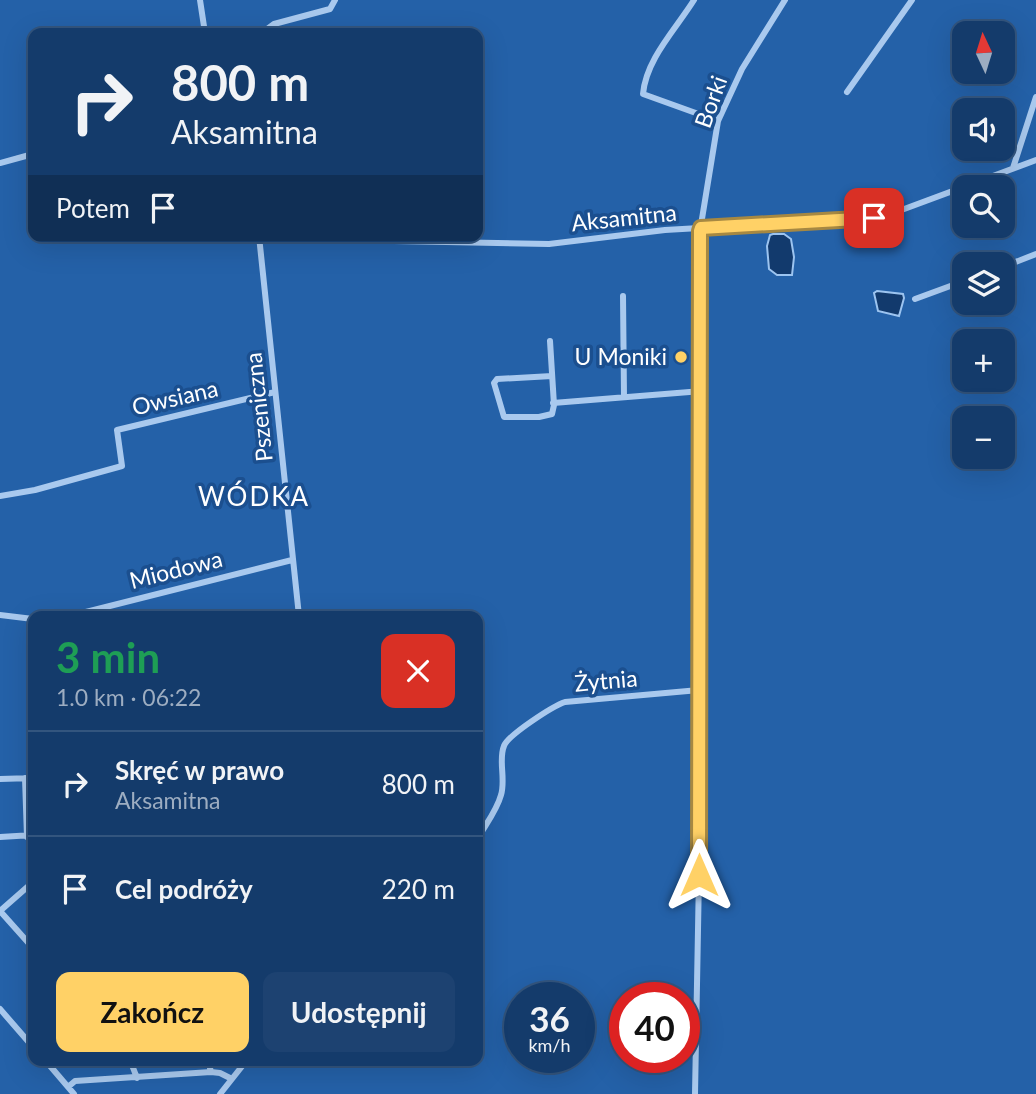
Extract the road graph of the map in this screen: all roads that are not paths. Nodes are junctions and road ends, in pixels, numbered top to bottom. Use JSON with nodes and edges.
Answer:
{"nodes":[{"id":1,"x":200,"y":0,"type":"edge"},
{"id":2,"x":335,"y":0,"type":"edge"},
{"id":3,"x":694,"y":0,"type":"edge"},
{"id":4,"x":785,"y":0,"type":"edge"},
{"id":5,"x":912,"y":0,"type":"edge"},
{"id":6,"x":204,"y":28,"type":"edge"},
{"id":7,"x":268,"y":28,"type":"edge"},
{"id":8,"x":847,"y":92,"type":"dead end"},
{"id":9,"x":1036,"y":97,"type":"edge"},
{"id":10,"x":718,"y":121,"type":"junction"},
{"id":11,"x":28,"y":155,"type":"edge"},
{"id":12,"x":1036,"y":159,"type":"edge"},
{"id":13,"x":0,"y":163,"type":"edge"},
{"id":14,"x":1013,"y":168,"type":"junction"},
{"id":15,"x":701,"y":228,"type":"junction"},
{"id":16,"x":260,"y":242,"type":"edge"},
{"id":17,"x":441,"y":242,"type":"edge"},
{"id":18,"x":1036,"y":254,"type":"edge"},
{"id":19,"x":1015,"y":262,"type":"edge"},
{"id":20,"x":952,"y":285,"type":"edge"},
{"id":21,"x":623,"y":296,"type":"dead end"},
{"id":22,"x":915,"y":299,"type":"dead end"},
{"id":23,"x":550,"y":341,"type":"dead end"},
{"id":24,"x":552,"y":376,"type":"junction"},
{"id":25,"x":702,"y":391,"type":"junction"},
{"id":26,"x":275,"y":393,"type":"junction"},
{"id":27,"x":624,"y":397,"type":"junction"},
{"id":28,"x":554,"y":403,"type":"junction"},
{"id":29,"x":0,"y":496,"type":"edge"},
{"id":30,"x":292,"y":560,"type":"junction"},
{"id":31,"x":87,"y":611,"type":"edge"},
{"id":32,"x":298,"y":611,"type":"edge"},
{"id":33,"x":0,"y":615,"type":"edge"},
{"id":34,"x":28,"y":618,"type":"edge"},
{"id":35,"x":699,"y":690,"type":"junction"},
{"id":36,"x":25,"y":778,"type":"joint"},
{"id":37,"x":0,"y":779,"type":"edge"},
{"id":38,"x":28,"y":813,"type":"edge"},
{"id":39,"x":483,"y":829,"type":"edge"},
{"id":40,"x":0,"y":836,"type":"edge"},
{"id":41,"x":28,"y":836,"type":"edge"},
{"id":42,"x":28,"y":886,"type":"edge"},
{"id":43,"x":0,"y":911,"type":"edge"},
{"id":44,"x":28,"y":942,"type":"edge"},
{"id":45,"x":0,"y":1009,"type":"edge"},
{"id":46,"x":28,"y":1042,"type":"edge"},
{"id":47,"x":50,"y":1066,"type":"edge"},
{"id":48,"x":132,"y":1066,"type":"edge"},
{"id":49,"x":210,"y":1066,"type":"edge"},
{"id":50,"x":242,"y":1066,"type":"edge"},
{"id":51,"x":211,"y":1072,"type":"junction"},
{"id":52,"x":137,"y":1078,"type":"junction"},
{"id":53,"x":232,"y":1079,"type":"junction"},
{"id":54,"x":68,"y":1087,"type":"junction"},
{"id":55,"x":74,"y":1094,"type":"edge"},
{"id":56,"x":220,"y":1094,"type":"edge"},
{"id":57,"x":695,"y":1094,"type":"edge"}],
"edges":[{"from":1,"to":6,"type":"street"},
{"from":2,"to":7,"type":"street"},
{"from":3,"to":10,"type":"street"},
{"from":4,"to":10,"type":"street","name":"Borki"},
{"from":5,"to":8,"type":"street"},
{"from":9,"to":14,"type":"street"},
{"from":10,"to":15,"type":"street","name":"Borki"},
{"from":11,"to":13,"type":"street"},
{"from":12,"to":14,"type":"street","name":"Aksamitna"},
{"from":14,"to":15,"type":"street","name":"Aksamitna"},
{"from":15,"to":17,"type":"street","name":"Aksamitna"},
{"from":15,"to":25,"type":"street","name":"Borki"},
{"from":16,"to":26,"type":"street","name":"Pszeniczna"},
{"from":18,"to":19,"type":"street"},
{"from":20,"to":22,"type":"street"},
{"from":21,"to":27,"type":"street"},
{"from":23,"to":24,"type":"street"},
{"from":24,"to":28,"type":"street"},
{"from":24,"to":28,"type":"street"},
{"from":25,"to":27,"type":"street"},
{"from":25,"to":35,"type":"street","name":"Borki"},
{"from":26,"to":29,"type":"street","name":"Owsiana"},
{"from":26,"to":30,"type":"street","name":"Pszeniczna"},
{"from":27,"to":28,"type":"street"},
{"from":30,"to":31,"type":"street","name":"Miodowa"},
{"from":30,"to":32,"type":"street","name":"Pszeniczna"},
{"from":33,"to":34,"type":"street"},
{"from":35,"to":39,"type":"street","name":"Żytnia"},
{"from":35,"to":57,"type":"street","name":"Borki"},
{"from":36,"to":37,"type":"street"},
{"from":36,"to":38,"type":"street"},
{"from":40,"to":41,"type":"street"},
{"from":42,"to":43,"type":"street"},
{"from":43,"to":44,"type":"street"},
{"from":45,"to":46,"type":"street"},
{"from":47,"to":54,"type":"street"},
{"from":48,"to":52,"type":"street"},
{"from":49,"to":51,"type":"street"},
{"from":50,"to":53,"type":"street"},
{"from":51,"to":52,"type":"street"},
{"from":51,"to":53,"type":"street"},
{"from":52,"to":54,"type":"street"},
{"from":53,"to":56,"type":"street"},
{"from":54,"to":55,"type":"street"}]}
